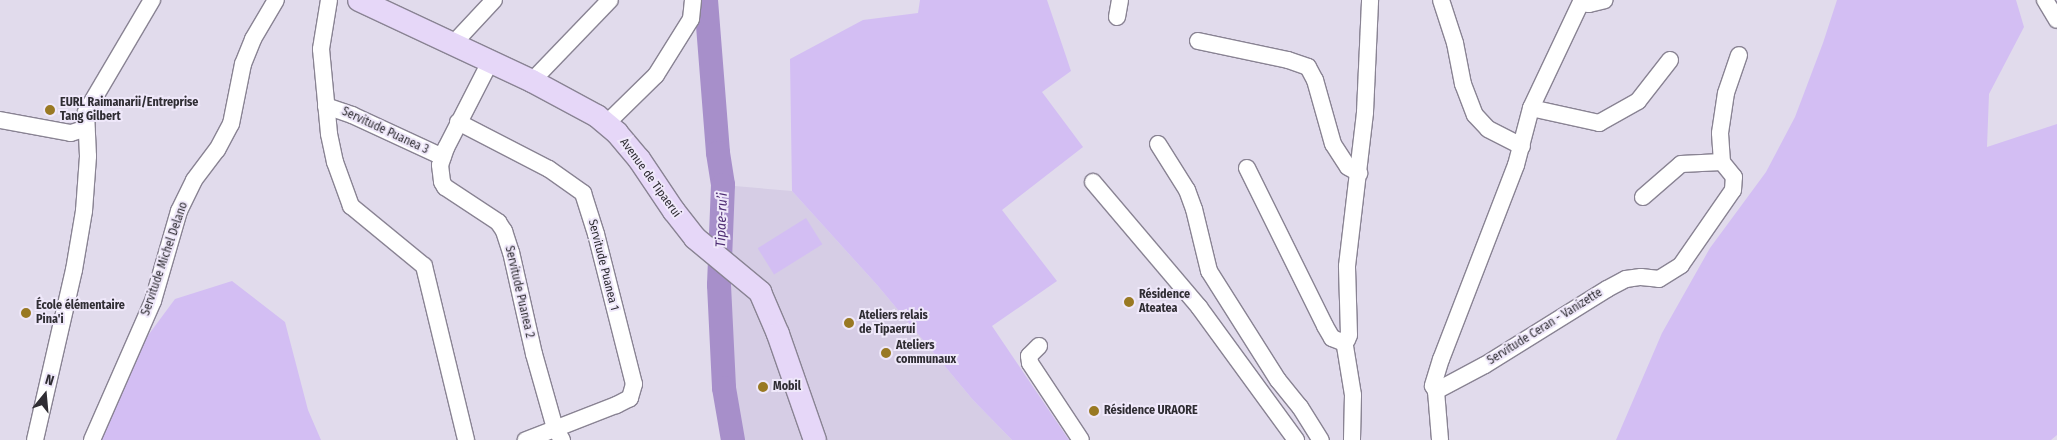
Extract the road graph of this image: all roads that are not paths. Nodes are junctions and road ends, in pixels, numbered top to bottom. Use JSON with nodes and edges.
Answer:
{"nodes":[{"id":1,"x":152,"y":0,"type":"edge"},
{"id":2,"x":276,"y":0,"type":"edge"},
{"id":3,"x":329,"y":0,"type":"edge"},
{"id":4,"x":494,"y":0,"type":"edge"},
{"id":5,"x":610,"y":0,"type":"edge"},
{"id":6,"x":693,"y":0,"type":"edge"},
{"id":7,"x":1120,"y":0,"type":"edge"},
{"id":8,"x":1370,"y":0,"type":"edge"},
{"id":9,"x":1441,"y":0,"type":"edge"},
{"id":10,"x":1604,"y":0,"type":"edge"},
{"id":11,"x":2045,"y":0,"type":"edge"},
{"id":12,"x":370,"y":2,"type":"edge"},
{"id":13,"x":1582,"y":2,"type":"edge"},
{"id":14,"x":1117,"y":17,"type":"dead end"},
{"id":15,"x":2057,"y":20,"type":"edge"},
{"id":16,"x":1198,"y":41,"type":"dead end"},
{"id":17,"x":453,"y":44,"type":"junction"},
{"id":18,"x":1739,"y":54,"type":"dead end"},
{"id":19,"x":1670,"y":60,"type":"dead end"},
{"id":20,"x":490,"y":62,"type":"junction"},
{"id":21,"x":532,"y":81,"type":"junction"},
{"id":22,"x":326,"y":106,"type":"junction"},
{"id":23,"x":1531,"y":108,"type":"junction"},
{"id":24,"x":0,"y":120,"type":"edge"},
{"id":25,"x":458,"y":122,"type":"junction"},
{"id":26,"x":606,"y":124,"type":"junction"},
{"id":27,"x":86,"y":128,"type":"junction"},
{"id":28,"x":1158,"y":144,"type":"dead end"},
{"id":29,"x":1522,"y":146,"type":"junction"},
{"id":30,"x":443,"y":158,"type":"junction"},
{"id":31,"x":1722,"y":162,"type":"junction"},
{"id":32,"x":1247,"y":168,"type":"dead end"},
{"id":33,"x":1358,"y":173,"type":"junction"},
{"id":34,"x":1093,"y":182,"type":"dead end"},
{"id":35,"x":1643,"y":196,"type":"dead end"},
{"id":36,"x":1344,"y":340,"type":"junction"},
{"id":37,"x":1039,"y":346,"type":"dead end"},
{"id":38,"x":1436,"y":391,"type":"junction"},
{"id":39,"x":558,"y":434,"type":"edge"},
{"id":40,"x":35,"y":440,"type":"edge"},
{"id":41,"x":92,"y":440,"type":"edge"},
{"id":42,"x":466,"y":440,"type":"edge"},
{"id":43,"x":526,"y":440,"type":"edge"},
{"id":44,"x":815,"y":440,"type":"edge"},
{"id":45,"x":1081,"y":440,"type":"edge"},
{"id":46,"x":1296,"y":440,"type":"edge"},
{"id":47,"x":1321,"y":440,"type":"edge"},
{"id":48,"x":1352,"y":440,"type":"edge"},
{"id":49,"x":1440,"y":440,"type":"edge"}],
"edges":[{"from":1,"to":27,"type":"street"},
{"from":2,"to":41,"type":"street","name":"Servitude Michel Delano"},
{"from":3,"to":22,"type":"street"},
{"from":4,"to":17,"type":"street"},
{"from":5,"to":21,"type":"street"},
{"from":6,"to":26,"type":"street"},
{"from":7,"to":14,"type":"street"},
{"from":8,"to":33,"type":"street"},
{"from":9,"to":29,"type":"street"},
{"from":10,"to":13,"type":"street"},
{"from":11,"to":15,"type":"street"},
{"from":12,"to":17,"type":"main road","name":"Avenue de Tipaerui"},
{"from":13,"to":23,"type":"street"},
{"from":16,"to":33,"type":"street"},
{"from":17,"to":20,"type":"main road","name":"Avenue de Tipaerui"},
{"from":18,"to":31,"type":"street","name":"Servitude Ceran - Vanizette"},
{"from":19,"to":23,"type":"street"},
{"from":20,"to":21,"type":"main road","name":"Avenue de Tipaerui"},
{"from":20,"to":25,"type":"street","name":"Servitude Puanea 2"},
{"from":21,"to":26,"type":"main road","name":"Avenue de Tipaerui"},
{"from":22,"to":30,"type":"street","name":"Servitude Puanea 3"},
{"from":22,"to":42,"type":"street"},
{"from":23,"to":29,"type":"street"},
{"from":24,"to":27,"type":"street"},
{"from":25,"to":30,"type":"street","name":"Servitude Puanea 2"},
{"from":25,"to":39,"type":"street","name":"Servitude Puanea 1"},
{"from":26,"to":44,"type":"main road","name":"Avenue de Tipaerui"},
{"from":27,"to":40,"type":"street"},
{"from":28,"to":47,"type":"street"},
{"from":29,"to":38,"type":"street"},
{"from":30,"to":39,"type":"street","name":"Servitude Puanea 2"},
{"from":31,"to":35,"type":"street"},
{"from":31,"to":38,"type":"street","name":"Servitude Ceran - Vanizette"},
{"from":32,"to":36,"type":"street"},
{"from":33,"to":36,"type":"street"},
{"from":34,"to":46,"type":"street"},
{"from":36,"to":48,"type":"street"},
{"from":37,"to":45,"type":"street"},
{"from":38,"to":49,"type":"street"},
{"from":39,"to":43,"type":"street"}]}
